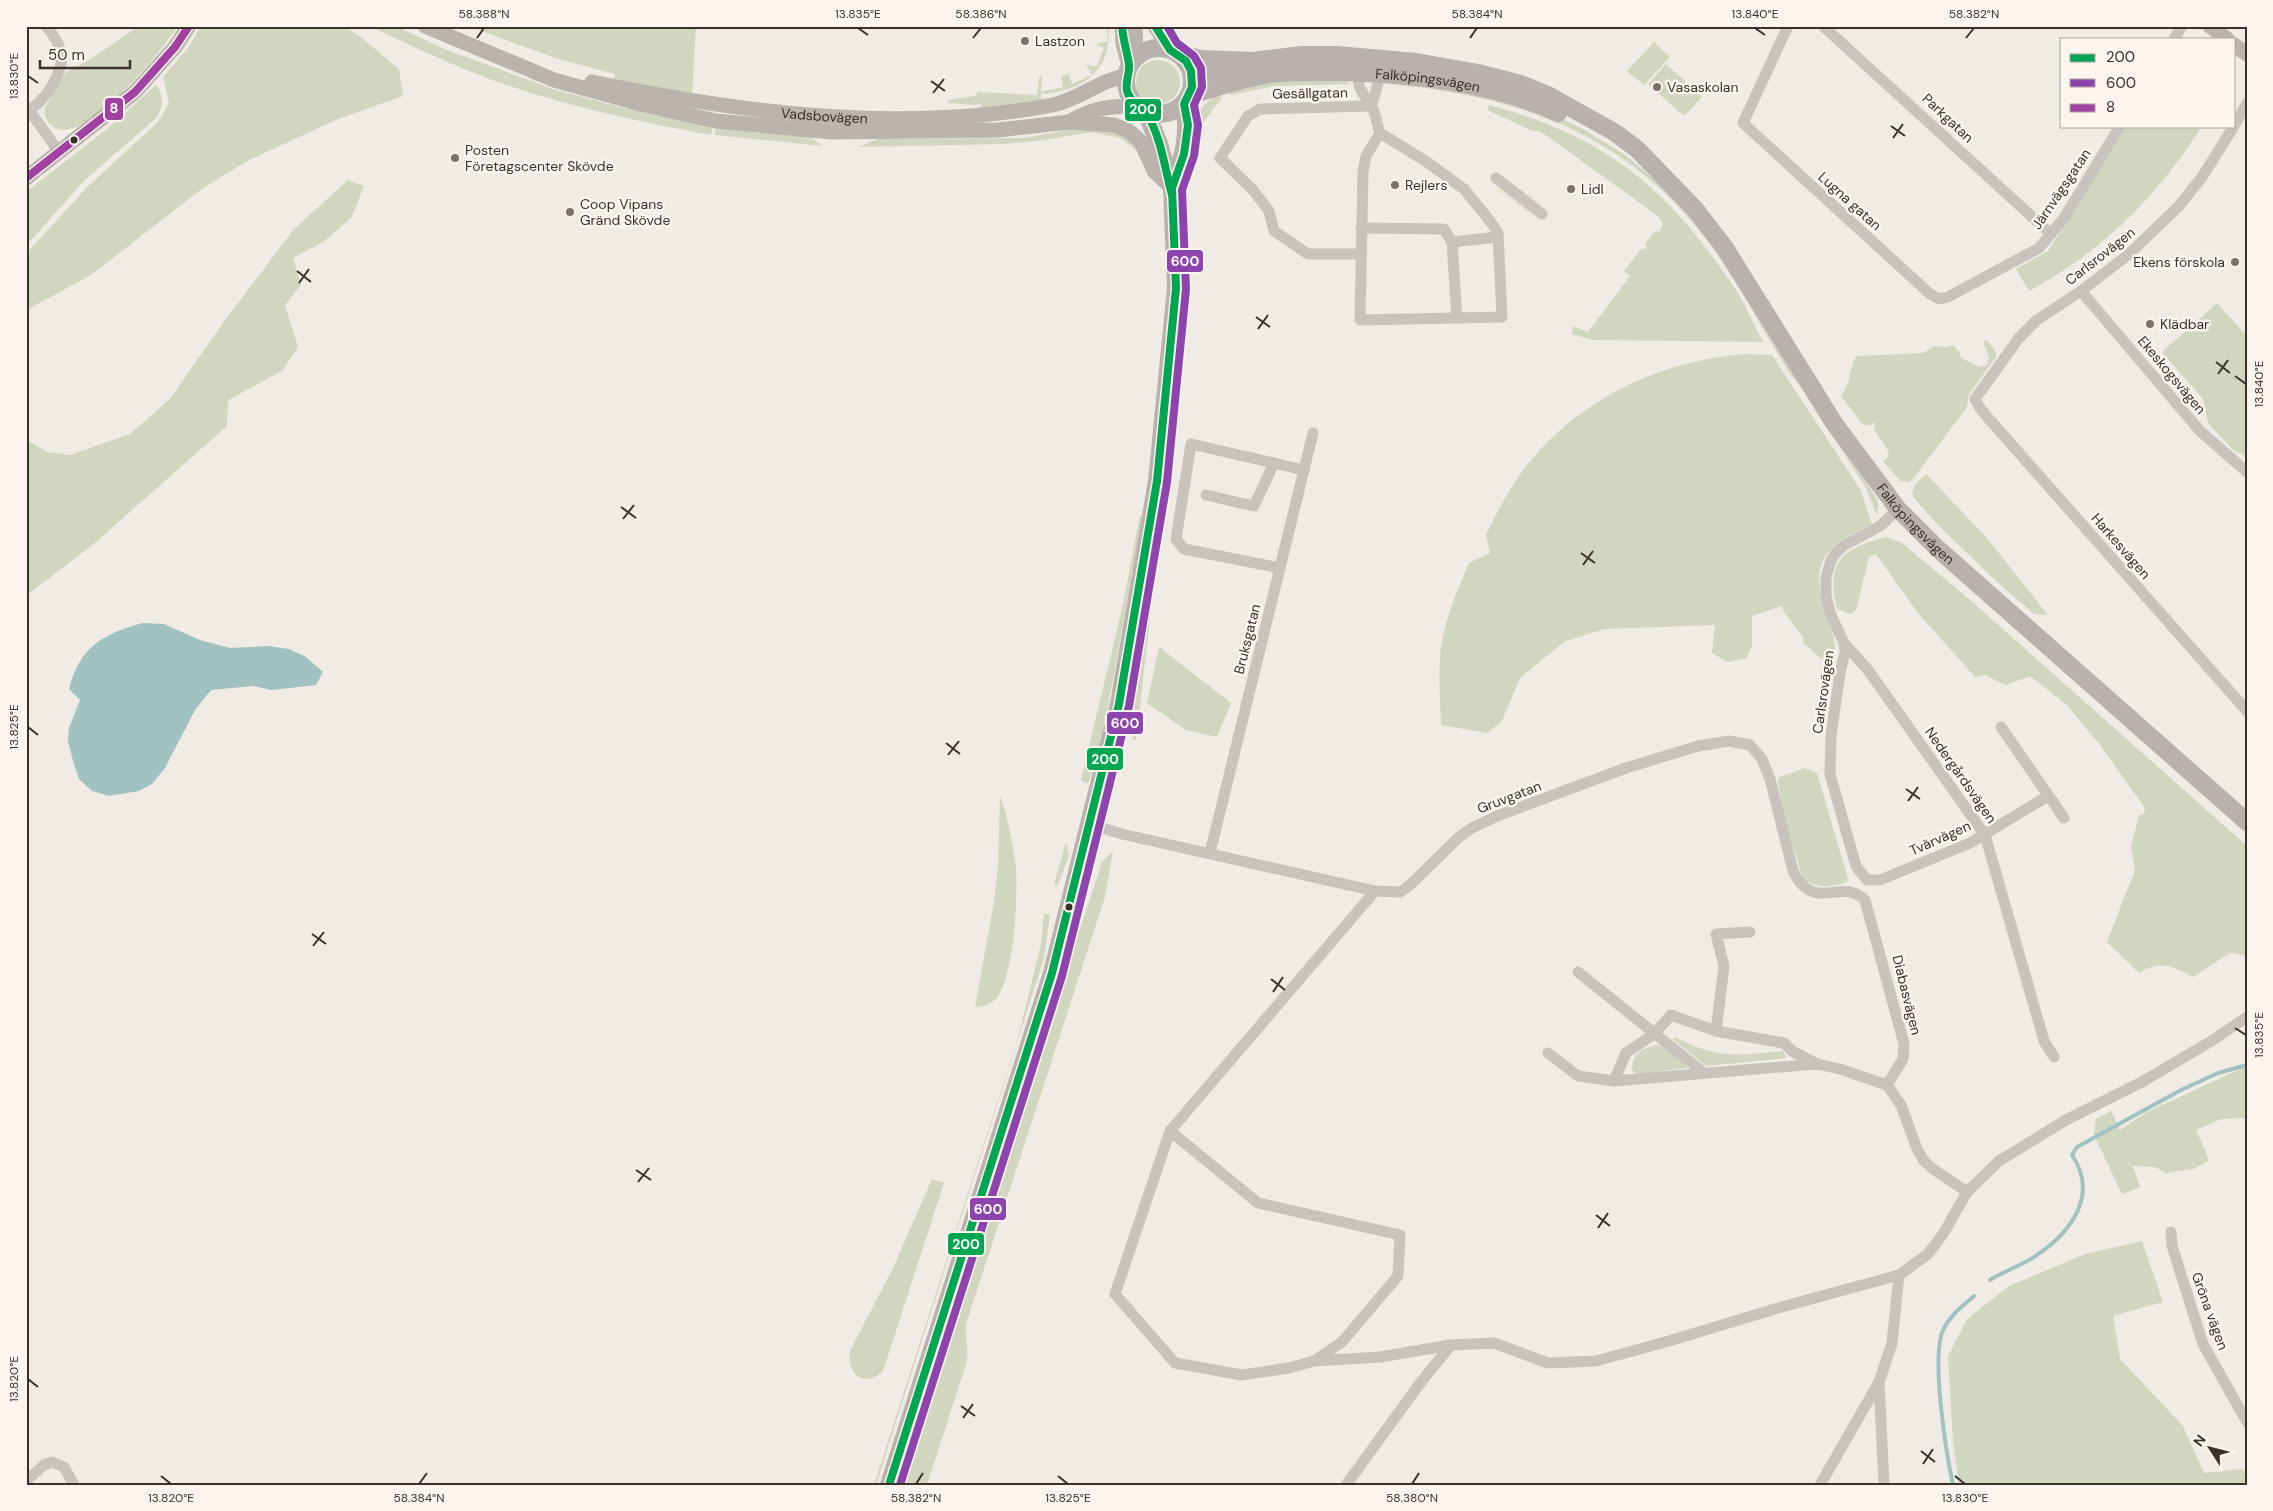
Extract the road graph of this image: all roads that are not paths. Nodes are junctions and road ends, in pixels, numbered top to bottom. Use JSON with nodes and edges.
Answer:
{"nodes":[{"id":1,"x":46,"y":26,"type":"edge"},
{"id":2,"x":189,"y":26,"type":"edge"},
{"id":3,"x":425,"y":26,"type":"edge"},
{"id":4,"x":1122,"y":26,"type":"edge"},
{"id":5,"x":1135,"y":26,"type":"edge"},
{"id":6,"x":1155,"y":26,"type":"edge"},
{"id":7,"x":1788,"y":26,"type":"edge"},
{"id":8,"x":1823,"y":26,"type":"edge"},
{"id":9,"x":2182,"y":26,"type":"edge"},
{"id":10,"x":2210,"y":26,"type":"edge"},
{"id":11,"x":2175,"y":38,"type":"edge"},
{"id":12,"x":2226,"y":38,"type":"edge"},
{"id":13,"x":2236,"y":46,"type":"edge"},
{"id":14,"x":1174,"y":52,"type":"junction"},
{"id":15,"x":2247,"y":54,"type":"edge"},
{"id":16,"x":1252,"y":61,"type":"junction"},
{"id":17,"x":520,"y":64,"type":"junction"},
{"id":18,"x":1130,"y":66,"type":"junction"},
{"id":19,"x":1369,"y":68,"type":"junction"},
{"id":20,"x":1191,"y":71,"type":"junction"},
{"id":21,"x":1183,"y":103,"type":"junction"},
{"id":22,"x":2247,"y":103,"type":"edge"},
{"id":23,"x":1371,"y":106,"type":"junction"},
{"id":24,"x":1141,"y":109,"type":"junction"},
{"id":25,"x":28,"y":111,"type":"edge"},
{"id":26,"x":1069,"y":122,"type":"junction"},
{"id":27,"x":2236,"y":122,"type":"edge"},
{"id":28,"x":2119,"y":128,"type":"edge"},
{"id":29,"x":2233,"y":128,"type":"edge"},
{"id":30,"x":1380,"y":133,"type":"junction"},
{"id":31,"x":59,"y":152,"type":"junction"},
{"id":32,"x":26,"y":178,"type":"edge"},
{"id":33,"x":1496,"y":178,"type":"dead end"},
{"id":34,"x":1172,"y":188,"type":"junction"},
{"id":35,"x":1542,"y":214,"type":"dead end"},
{"id":36,"x":1361,"y":228,"type":"junction"},
{"id":37,"x":2051,"y":234,"type":"junction"},
{"id":38,"x":1498,"y":237,"type":"junction"},
{"id":39,"x":1452,"y":242,"type":"junction"},
{"id":40,"x":1361,"y":254,"type":"junction"},
{"id":41,"x":2081,"y":291,"type":"junction"},
{"id":42,"x":1939,"y":299,"type":"joint"},
{"id":43,"x":1456,"y":318,"type":"junction"},
{"id":44,"x":1976,"y":399,"type":"joint"},
{"id":45,"x":1313,"y":433,"type":"dead end"},
{"id":46,"x":1274,"y":463,"type":"junction"},
{"id":47,"x":1304,"y":470,"type":"junction"},
{"id":48,"x":2247,"y":472,"type":"edge"},
{"id":49,"x":1206,"y":495,"type":"dead end"},
{"id":50,"x":1898,"y":509,"type":"junction"},
{"id":51,"x":1280,"y":568,"type":"junction"},
{"id":52,"x":1844,"y":642,"type":"junction"},
{"id":53,"x":2247,"y":711,"type":"edge"},
{"id":54,"x":2001,"y":727,"type":"dead end"},
{"id":55,"x":2048,"y":796,"type":"junction"},
{"id":56,"x":2064,"y":818,"type":"dead end"},
{"id":57,"x":2247,"y":822,"type":"edge"},
{"id":58,"x":1089,"y":824,"type":"junction"},
{"id":59,"x":1985,"y":835,"type":"junction"},
{"id":60,"x":1210,"y":853,"type":"junction"},
{"id":61,"x":1866,"y":880,"type":"joint"},
{"id":62,"x":1375,"y":891,"type":"junction"},
{"id":63,"x":1860,"y":894,"type":"joint"},
{"id":64,"x":1750,"y":932,"type":"dead end"},
{"id":65,"x":1578,"y":972,"type":"dead end"},
{"id":66,"x":2247,"y":1016,"type":"edge"},
{"id":67,"x":1716,"y":1031,"type":"junction"},
{"id":68,"x":1654,"y":1034,"type":"junction"},
{"id":69,"x":1548,"y":1053,"type":"dead end"},
{"id":70,"x":2054,"y":1057,"type":"dead end"},
{"id":71,"x":1816,"y":1064,"type":"junction"},
{"id":72,"x":1704,"y":1073,"type":"junction"},
{"id":73,"x":1614,"y":1081,"type":"junction"},
{"id":74,"x":1887,"y":1085,"type":"junction"},
{"id":75,"x":1170,"y":1131,"type":"junction"},
{"id":76,"x":1967,"y":1192,"type":"junction"},
{"id":77,"x":2171,"y":1232,"type":"dead end"},
{"id":78,"x":1899,"y":1275,"type":"junction"},
{"id":79,"x":1451,"y":1345,"type":"junction"},
{"id":80,"x":1314,"y":1361,"type":"junction"},
{"id":81,"x":1879,"y":1382,"type":"junction"},
{"id":82,"x":2247,"y":1422,"type":"edge"},
{"id":83,"x":26,"y":1481,"type":"edge"},
{"id":84,"x":74,"y":1485,"type":"edge"},
{"id":85,"x":889,"y":1485,"type":"edge"},
{"id":86,"x":1346,"y":1485,"type":"edge"},
{"id":87,"x":1820,"y":1485,"type":"edge"},
{"id":88,"x":1884,"y":1485,"type":"edge"}],
"edges":[{"from":1,"to":25,"type":"street"},
{"from":2,"to":31,"type":"main road"},
{"from":3,"to":17,"type":"main road","name":"Vadsbovägen"},
{"from":4,"to":18,"type":"main road"},
{"from":5,"to":18,"type":"main road"},
{"from":6,"to":14,"type":"main road"},
{"from":7,"to":42,"type":"street","name":"Lugna gatan"},
{"from":8,"to":37,"type":"street","name":"Parkgatan"},
{"from":9,"to":11,"type":"street"},
{"from":10,"to":12,"type":"main road"},
{"from":13,"to":15,"type":"main road"},
{"from":14,"to":16,"type":"main road","name":"Falköpingsvägen"},
{"from":14,"to":18,"type":"main road"},
{"from":14,"to":20,"type":"main road"},
{"from":16,"to":19,"type":"main road","name":"Falköpingsvägen"},
{"from":16,"to":20,"type":"main road","name":"Falköpingsvägen"},
{"from":17,"to":18,"type":"main road","name":"Vadsbovägen"},
{"from":17,"to":26,"type":"main road","name":"Vadsbovägen"},
{"from":18,"to":24,"type":"main road"},
{"from":19,"to":21,"type":"main road","name":"Falköpingsvägen"},
{"from":19,"to":23,"type":"street"},
{"from":19,"to":23,"type":"street","name":"Gesällgatan"},
{"from":19,"to":50,"type":"main road","name":"Falköpingsvägen"},
{"from":20,"to":21,"type":"main road"},
{"from":21,"to":24,"type":"main road"},
{"from":21,"to":34,"type":"main road"},
{"from":22,"to":27,"type":"street","name":"Carlsrovägen"},
{"from":23,"to":30,"type":"street","name":"Gesällgatan"},
{"from":23,"to":40,"type":"street","name":"Gesällgatan"},
{"from":24,"to":26,"type":"main road","name":"Vadsbovägen"},
{"from":24,"to":34,"type":"main road"},
{"from":25,"to":31,"type":"street"},
{"from":26,"to":34,"type":"main road","name":"Vadsbovägen"},
{"from":28,"to":37,"type":"street","name":"Järnvägsgatan"},
{"from":29,"to":41,"type":"street","name":"Carlsrovägen"},
{"from":30,"to":36,"type":"street"},
{"from":30,"to":38,"type":"street"},
{"from":31,"to":32,"type":"main road"},
{"from":33,"to":35,"type":"street"},
{"from":34,"to":58,"type":"main road"},
{"from":36,"to":39,"type":"street"},
{"from":36,"to":40,"type":"street"},
{"from":37,"to":42,"type":"street","name":"Järnvägsgatan"},
{"from":38,"to":39,"type":"street"},
{"from":38,"to":43,"type":"street"},
{"from":39,"to":43,"type":"street"},
{"from":40,"to":43,"type":"street"},
{"from":41,"to":44,"type":"street","name":"Carlsrovägen"},
{"from":41,"to":48,"type":"street","name":"Ekeskogsvägen"},
{"from":44,"to":53,"type":"street","name":"Harkesvägen"},
{"from":45,"to":47,"type":"street","name":"Bruksgatan"},
{"from":46,"to":47,"type":"street"},
{"from":46,"to":49,"type":"street"},
{"from":46,"to":51,"type":"street"},
{"from":47,"to":51,"type":"street","name":"Bruksgatan"},
{"from":50,"to":52,"type":"street","name":"Carlsrovägen"},
{"from":50,"to":57,"type":"main road","name":"Falköpingsvägen"},
{"from":51,"to":60,"type":"street","name":"Bruksgatan"},
{"from":52,"to":59,"type":"street","name":"Nedergårdsvägen"},
{"from":52,"to":61,"type":"street","name":"Carlsrovägen"},
{"from":54,"to":55,"type":"street"},
{"from":55,"to":56,"type":"street"},
{"from":55,"to":59,"type":"street","name":"Tvärvägen"},
{"from":58,"to":60,"type":"street","name":"Gruvgatan"},
{"from":58,"to":85,"type":"main road"},
{"from":59,"to":61,"type":"street","name":"Tvärvägen"},
{"from":59,"to":70,"type":"street","name":"Nedergårdsvägen"},
{"from":60,"to":62,"type":"street","name":"Gruvgatan"},
{"from":62,"to":63,"type":"street","name":"Gruvgatan"},
{"from":62,"to":75,"type":"street"},
{"from":63,"to":74,"type":"street","name":"Diabasvägen"},
{"from":64,"to":67,"type":"street"},
{"from":65,"to":68,"type":"street"},
{"from":66,"to":76,"type":"street"},
{"from":67,"to":68,"type":"street"},
{"from":67,"to":71,"type":"street"},
{"from":68,"to":72,"type":"street"},
{"from":68,"to":73,"type":"street"},
{"from":69,"to":73,"type":"street"},
{"from":71,"to":72,"type":"street"},
{"from":71,"to":74,"type":"street"},
{"from":72,"to":73,"type":"street"},
{"from":74,"to":76,"type":"street"},
{"from":75,"to":80,"type":"street"},
{"from":75,"to":80,"type":"street"},
{"from":76,"to":78,"type":"street"},
{"from":77,"to":82,"type":"street","name":"Gröna vägen"},
{"from":78,"to":79,"type":"street"},
{"from":78,"to":81,"type":"street"},
{"from":79,"to":80,"type":"street"},
{"from":79,"to":86,"type":"street"},
{"from":81,"to":87,"type":"street"},
{"from":81,"to":88,"type":"street"},
{"from":83,"to":84,"type":"street"}]}
